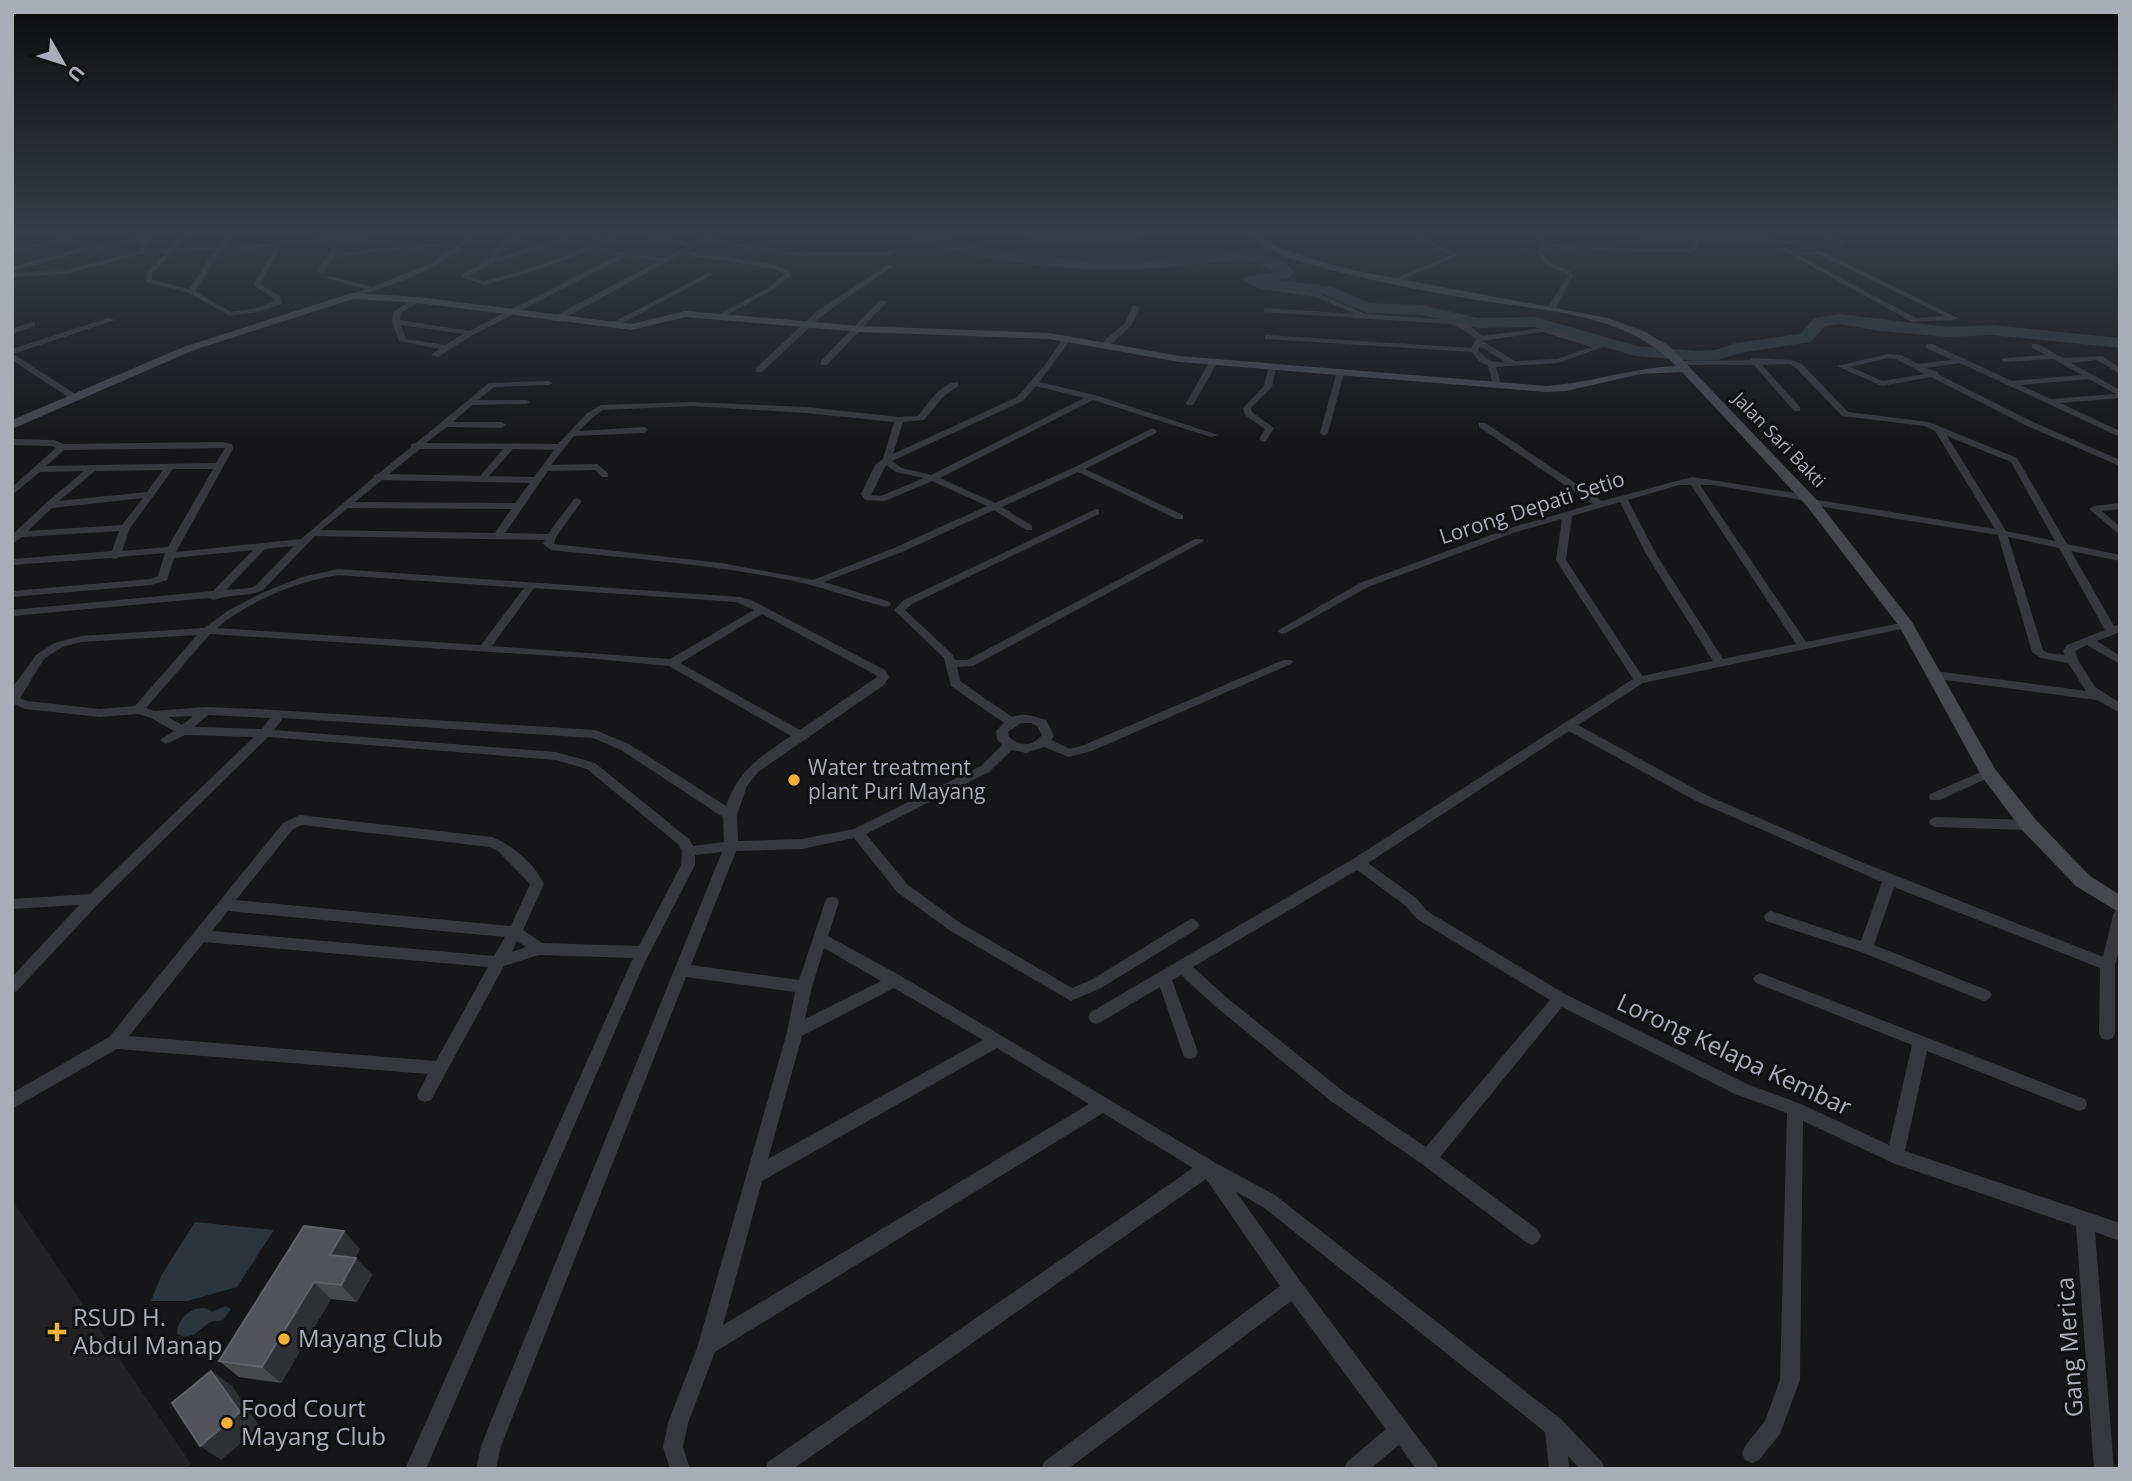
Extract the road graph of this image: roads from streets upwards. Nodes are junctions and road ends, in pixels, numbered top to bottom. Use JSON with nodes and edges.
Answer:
{"nodes":[{"id":1,"x":209,"y":302,"type":"edge"},
{"id":2,"x":279,"y":302,"type":"edge"},
{"id":3,"x":333,"y":302,"type":"edge"},
{"id":4,"x":414,"y":302,"type":"edge"},
{"id":5,"x":434,"y":302,"type":"edge"},
{"id":6,"x":527,"y":302,"type":"edge"},
{"id":7,"x":587,"y":302,"type":"edge"},
{"id":8,"x":657,"y":302,"type":"edge"},
{"id":9,"x":747,"y":302,"type":"edge"},
{"id":10,"x":836,"y":302,"type":"edge"},
{"id":11,"x":883,"y":302,"type":"dead end"},
{"id":12,"x":1334,"y":302,"type":"edge"},
{"id":13,"x":1512,"y":302,"type":"edge"},
{"id":14,"x":1555,"y":302,"type":"edge"},
{"id":15,"x":1881,"y":302,"type":"edge"},
{"id":16,"x":1922,"y":302,"type":"edge"},
{"id":17,"x":1136,"y":307,"type":"dead end"},
{"id":18,"x":1551,"y":309,"type":"junction"},
{"id":19,"x":1267,"y":310,"type":"dead end"},
{"id":20,"x":1293,"y":311,"type":"junction"},
{"id":21,"x":507,"y":312,"type":"junction"},
{"id":22,"x":1366,"y":316,"type":"junction"},
{"id":23,"x":720,"y":317,"type":"junction"},
{"id":24,"x":556,"y":319,"type":"junction"},
{"id":25,"x":111,"y":320,"type":"dead end"},
{"id":26,"x":396,"y":322,"type":"junction"},
{"id":27,"x":32,"y":324,"type":"dead end"},
{"id":28,"x":808,"y":325,"type":"junction"},
{"id":29,"x":612,"y":326,"type":"junction"},
{"id":30,"x":859,"y":329,"type":"junction"},
{"id":31,"x":12,"y":332,"type":"edge"},
{"id":32,"x":470,"y":333,"type":"junction"},
{"id":33,"x":1268,"y":337,"type":"dead end"},
{"id":34,"x":1292,"y":337,"type":"junction"},
{"id":35,"x":1067,"y":339,"type":"junction"},
{"id":36,"x":1477,"y":343,"type":"junction"},
{"id":37,"x":1106,"y":344,"type":"junction"},
{"id":38,"x":1929,"y":346,"type":"dead end"},
{"id":39,"x":2035,"y":346,"type":"dead end"},
{"id":40,"x":447,"y":348,"type":"junction"},
{"id":41,"x":12,"y":354,"type":"edge"},
{"id":42,"x":435,"y":355,"type":"dead end"},
{"id":43,"x":2058,"y":359,"type":"junction"},
{"id":44,"x":1754,"y":360,"type":"junction"},
{"id":45,"x":2005,"y":360,"type":"dead end"},
{"id":46,"x":1962,"y":361,"type":"junction"},
{"id":47,"x":1213,"y":362,"type":"junction"},
{"id":48,"x":824,"y":363,"type":"dead end"},
{"id":49,"x":1679,"y":363,"type":"junction"},
{"id":50,"x":1492,"y":365,"type":"junction"},
{"id":51,"x":1516,"y":365,"type":"junction"},
{"id":52,"x":1920,"y":366,"type":"junction"},
{"id":53,"x":1272,"y":368,"type":"junction"},
{"id":54,"x":759,"y":370,"type":"dead end"},
{"id":55,"x":2120,"y":372,"type":"edge"},
{"id":56,"x":1340,"y":373,"type":"junction"},
{"id":57,"x":1935,"y":374,"type":"junction"},
{"id":58,"x":2089,"y":376,"type":"junction"},
{"id":59,"x":549,"y":383,"type":"dead end"},
{"id":60,"x":1034,"y":383,"type":"junction"},
{"id":61,"x":2011,"y":383,"type":"junction"},
{"id":62,"x":955,"y":384,"type":"dead end"},
{"id":63,"x":1497,"y":384,"type":"junction"},
{"id":64,"x":2120,"y":394,"type":"edge"},
{"id":65,"x":74,"y":397,"type":"junction"},
{"id":66,"x":1092,"y":397,"type":"junction"},
{"id":67,"x":2051,"y":401,"type":"junction"},
{"id":68,"x":526,"y":402,"type":"dead end"},
{"id":69,"x":470,"y":403,"type":"junction"},
{"id":70,"x":1190,"y":403,"type":"dead end"},
{"id":71,"x":1797,"y":409,"type":"dead end"},
{"id":72,"x":899,"y":420,"type":"junction"},
{"id":73,"x":443,"y":424,"type":"junction"},
{"id":74,"x":12,"y":425,"type":"edge"},
{"id":75,"x":502,"y":425,"type":"dead end"},
{"id":76,"x":1482,"y":425,"type":"dead end"},
{"id":77,"x":644,"y":430,"type":"dead end"},
{"id":78,"x":1153,"y":431,"type":"dead end"},
{"id":79,"x":1942,"y":431,"type":"junction"},
{"id":80,"x":1324,"y":433,"type":"dead end"},
{"id":81,"x":571,"y":434,"type":"junction"},
{"id":82,"x":2120,"y":434,"type":"edge"},
{"id":83,"x":1214,"y":435,"type":"dead end"},
{"id":84,"x":1263,"y":439,"type":"dead end"},
{"id":85,"x":12,"y":442,"type":"edge"},
{"id":86,"x":414,"y":446,"type":"junction"},
{"id":87,"x":62,"y":447,"type":"junction"},
{"id":88,"x":509,"y":447,"type":"junction"},
{"id":89,"x":561,"y":447,"type":"junction"},
{"id":90,"x":887,"y":460,"type":"junction"},
{"id":91,"x":2120,"y":463,"type":"edge"},
{"id":92,"x":218,"y":466,"type":"junction"},
{"id":93,"x":170,"y":467,"type":"junction"},
{"id":94,"x":93,"y":468,"type":"junction"},
{"id":95,"x":548,"y":468,"type":"junction"},
{"id":96,"x":38,"y":469,"type":"junction"},
{"id":97,"x":1078,"y":469,"type":"junction"},
{"id":98,"x":605,"y":475,"type":"dead end"},
{"id":99,"x":377,"y":477,"type":"junction"},
{"id":100,"x":932,"y":478,"type":"junction"},
{"id":101,"x":482,"y":479,"type":"junction"},
{"id":102,"x":537,"y":480,"type":"junction"},
{"id":103,"x":1692,"y":480,"type":"junction"},
{"id":104,"x":12,"y":492,"type":"edge"},
{"id":105,"x":151,"y":494,"type":"junction"},
{"id":106,"x":1623,"y":498,"type":"junction"},
{"id":107,"x":1809,"y":500,"type":"junction"},
{"id":108,"x":577,"y":501,"type":"dead end"},
{"id":109,"x":1600,"y":504,"type":"junction"},
{"id":110,"x":49,"y":505,"type":"junction"},
{"id":111,"x":345,"y":505,"type":"junction"},
{"id":112,"x":518,"y":506,"type":"junction"},
{"id":113,"x":994,"y":506,"type":"junction"},
{"id":114,"x":2120,"y":506,"type":"edge"},
{"id":115,"x":1096,"y":512,"type":"dead end"},
{"id":116,"x":1567,"y":514,"type":"junction"},
{"id":117,"x":1180,"y":517,"type":"dead end"},
{"id":118,"x":125,"y":528,"type":"junction"},
{"id":119,"x":1029,"y":528,"type":"dead end"},
{"id":120,"x":2120,"y":532,"type":"edge"},
{"id":121,"x":312,"y":533,"type":"junction"},
{"id":122,"x":2002,"y":533,"type":"junction"},
{"id":123,"x":498,"y":536,"type":"junction"},
{"id":124,"x":551,"y":537,"type":"junction"},
{"id":125,"x":16,"y":538,"type":"edge"},
{"id":126,"x":1199,"y":541,"type":"dead end"},
{"id":127,"x":302,"y":542,"type":"junction"},
{"id":128,"x":262,"y":546,"type":"junction"},
{"id":129,"x":2064,"y":547,"type":"junction"},
{"id":130,"x":171,"y":553,"type":"junction"},
{"id":131,"x":115,"y":556,"type":"junction"},
{"id":132,"x":2120,"y":558,"type":"edge"},
{"id":133,"x":12,"y":562,"type":"edge"},
{"id":134,"x":813,"y":584,"type":"junction"},
{"id":135,"x":530,"y":587,"type":"junction"},
{"id":136,"x":12,"y":594,"type":"edge"},
{"id":137,"x":214,"y":597,"type":"junction"},
{"id":138,"x":886,"y":604,"type":"dead end"},
{"id":139,"x":762,"y":610,"type":"junction"},
{"id":140,"x":12,"y":613,"type":"edge"},
{"id":141,"x":1906,"y":625,"type":"junction"},
{"id":142,"x":2115,"y":629,"type":"edge"},
{"id":143,"x":207,"y":631,"type":"junction"},
{"id":144,"x":1282,"y":631,"type":"dead end"},
{"id":145,"x":2088,"y":640,"type":"junction"},
{"id":146,"x":1803,"y":646,"type":"junction"},
{"id":147,"x":484,"y":648,"type":"junction"},
{"id":148,"x":2072,"y":660,"type":"junction"},
{"id":149,"x":2120,"y":661,"type":"edge"},
{"id":150,"x":1287,"y":662,"type":"dead end"},
{"id":151,"x":672,"y":663,"type":"junction"},
{"id":152,"x":950,"y":663,"type":"junction"},
{"id":153,"x":1720,"y":663,"type":"junction"},
{"id":154,"x":1935,"y":675,"type":"junction"},
{"id":155,"x":1639,"y":680,"type":"junction"},
{"id":156,"x":2099,"y":696,"type":"junction"},
{"id":157,"x":2120,"y":709,"type":"edge"},
{"id":158,"x":138,"y":710,"type":"junction"},
{"id":159,"x":205,"y":711,"type":"junction"},
{"id":160,"x":155,"y":715,"type":"junction"},
{"id":161,"x":279,"y":716,"type":"junction"},
{"id":162,"x":1012,"y":723,"type":"junction"},
{"id":163,"x":1568,"y":725,"type":"junction"},
{"id":164,"x":183,"y":731,"type":"junction"},
{"id":165,"x":265,"y":733,"type":"junction"},
{"id":166,"x":800,"y":736,"type":"junction"},
{"id":167,"x":166,"y":740,"type":"dead end"},
{"id":168,"x":1044,"y":743,"type":"junction"},
{"id":169,"x":1010,"y":746,"type":"junction"},
{"id":170,"x":1988,"y":773,"type":"junction"},
{"id":171,"x":1935,"y":797,"type":"dead end"},
{"id":172,"x":730,"y":815,"type":"junction"},
{"id":173,"x":1936,"y":822,"type":"dead end"},
{"id":174,"x":2029,"y":825,"type":"junction"},
{"id":175,"x":857,"y":833,"type":"junction"},
{"id":176,"x":731,"y":846,"type":"junction"},
{"id":177,"x":689,"y":852,"type":"junction"},
{"id":178,"x":1358,"y":863,"type":"junction"},
{"id":179,"x":1890,"y":878,"type":"junction"},
{"id":180,"x":94,"y":899,"type":"junction"},
{"id":181,"x":832,"y":902,"type":"dead end"},
{"id":182,"x":12,"y":904,"type":"edge"},
{"id":183,"x":227,"y":905,"type":"junction"},
{"id":184,"x":2120,"y":905,"type":"edge"},
{"id":185,"x":2120,"y":915,"type":"edge"},
{"id":186,"x":1771,"y":917,"type":"dead end"},
{"id":187,"x":1192,"y":925,"type":"dead end"},
{"id":188,"x":515,"y":932,"type":"junction"},
{"id":189,"x":202,"y":936,"type":"junction"},
{"id":190,"x":820,"y":938,"type":"junction"},
{"id":191,"x":1866,"y":948,"type":"junction"},
{"id":192,"x":539,"y":949,"type":"junction"},
{"id":193,"x":643,"y":951,"type":"junction"},
{"id":194,"x":498,"y":962,"type":"junction"},
{"id":195,"x":2108,"y":965,"type":"junction"},
{"id":196,"x":1181,"y":966,"type":"junction"},
{"id":197,"x":681,"y":970,"type":"junction"},
{"id":198,"x":1164,"y":977,"type":"junction"},
{"id":199,"x":1761,"y":979,"type":"dead end"},
{"id":200,"x":896,"y":981,"type":"junction"},
{"id":201,"x":12,"y":987,"type":"edge"},
{"id":202,"x":804,"y":987,"type":"junction"},
{"id":203,"x":1984,"y":995,"type":"dead end"},
{"id":204,"x":1560,"y":999,"type":"junction"},
{"id":205,"x":1096,"y":1017,"type":"dead end"},
{"id":206,"x":795,"y":1032,"type":"junction"},
{"id":207,"x":2107,"y":1033,"type":"dead end"},
{"id":208,"x":998,"y":1040,"type":"junction"},
{"id":209,"x":1921,"y":1041,"type":"junction"},
{"id":210,"x":115,"y":1042,"type":"junction"},
{"id":211,"x":1190,"y":1052,"type":"dead end"},
{"id":212,"x":440,"y":1068,"type":"junction"},
{"id":213,"x":425,"y":1095,"type":"dead end"},
{"id":214,"x":12,"y":1102,"type":"edge"},
{"id":215,"x":1104,"y":1104,"type":"junction"},
{"id":216,"x":2079,"y":1104,"type":"dead end"},
{"id":217,"x":1795,"y":1109,"type":"junction"},
{"id":218,"x":1895,"y":1156,"type":"junction"},
{"id":219,"x":1428,"y":1158,"type":"junction"},
{"id":220,"x":1208,"y":1168,"type":"junction"},
{"id":221,"x":754,"y":1176,"type":"junction"},
{"id":222,"x":2085,"y":1222,"type":"junction"},
{"id":223,"x":2120,"y":1232,"type":"edge"},
{"id":224,"x":1532,"y":1236,"type":"dead end"},
{"id":225,"x":1293,"y":1288,"type":"junction"},
{"id":226,"x":708,"y":1345,"type":"junction"},
{"id":227,"x":1555,"y":1427,"type":"junction"},
{"id":228,"x":1400,"y":1431,"type":"junction"},
{"id":229,"x":1752,"y":1454,"type":"dead end"},
{"id":230,"x":415,"y":1469,"type":"edge"},
{"id":231,"x":486,"y":1469,"type":"edge"},
{"id":232,"x":680,"y":1469,"type":"edge"},
{"id":233,"x":775,"y":1469,"type":"edge"},
{"id":234,"x":1051,"y":1469,"type":"edge"},
{"id":235,"x":1354,"y":1469,"type":"edge"},
{"id":236,"x":1429,"y":1469,"type":"edge"},
{"id":237,"x":1559,"y":1469,"type":"edge"},
{"id":238,"x":1595,"y":1469,"type":"edge"},
{"id":239,"x":2104,"y":1469,"type":"edge"}],
"edges":[{"from":1,"to":2,"type":"street"},
{"from":3,"to":65,"type":"street"},
{"from":4,"to":26,"type":"street"},
{"from":5,"to":21,"type":"street"},
{"from":6,"to":21,"type":"street"},
{"from":7,"to":24,"type":"street"},
{"from":8,"to":29,"type":"street"},
{"from":9,"to":23,"type":"street"},
{"from":10,"to":28,"type":"street"},
{"from":11,"to":30,"type":"street"},
{"from":12,"to":22,"type":"street"},
{"from":13,"to":18,"type":"street","name":"Jalan Sari Bakti"},
{"from":14,"to":18,"type":"street"},
{"from":15,"to":16,"type":"street"},
{"from":17,"to":37,"type":"street"},
{"from":18,"to":49,"type":"street","name":"Jalan Sari Bakti"},
{"from":19,"to":20,"type":"street"},
{"from":20,"to":22,"type":"street"},
{"from":20,"to":34,"type":"street"},
{"from":21,"to":24,"type":"street"},
{"from":21,"to":32,"type":"street"},
{"from":22,"to":36,"type":"street"},
{"from":23,"to":28,"type":"street"},
{"from":23,"to":29,"type":"street"},
{"from":24,"to":29,"type":"street"},
{"from":25,"to":41,"type":"street"},
{"from":26,"to":32,"type":"street"},
{"from":26,"to":40,"type":"street"},
{"from":27,"to":31,"type":"street"},
{"from":28,"to":30,"type":"street"},
{"from":28,"to":54,"type":"street"},
{"from":30,"to":35,"type":"street"},
{"from":30,"to":48,"type":"street"},
{"from":32,"to":40,"type":"street"},
{"from":33,"to":34,"type":"street"},
{"from":34,"to":36,"type":"street"},
{"from":35,"to":37,"type":"street"},
{"from":35,"to":60,"type":"street"},
{"from":36,"to":50,"type":"street"},
{"from":36,"to":51,"type":"street"},
{"from":36,"to":51,"type":"street"},
{"from":37,"to":47,"type":"street"},
{"from":38,"to":46,"type":"street"},
{"from":39,"to":43,"type":"street"},
{"from":40,"to":42,"type":"street"},
{"from":41,"to":65,"type":"street"},
{"from":43,"to":45,"type":"street"},
{"from":43,"to":55,"type":"street"},
{"from":43,"to":58,"type":"street"},
{"from":44,"to":49,"type":"street"},
{"from":44,"to":71,"type":"street"},
{"from":44,"to":79,"type":"street"},
{"from":46,"to":52,"type":"street"},
{"from":46,"to":61,"type":"street"},
{"from":47,"to":53,"type":"street"},
{"from":47,"to":70,"type":"street"},
{"from":49,"to":63,"type":"street"},
{"from":49,"to":107,"type":"street","name":"Jalan Sari Bakti"},
{"from":50,"to":51,"type":"street"},
{"from":50,"to":63,"type":"street"},
{"from":52,"to":57,"type":"street"},
{"from":52,"to":57,"type":"street"},
{"from":53,"to":56,"type":"street"},
{"from":53,"to":84,"type":"street"},
{"from":56,"to":63,"type":"street"},
{"from":56,"to":80,"type":"street"},
{"from":57,"to":91,"type":"street"},
{"from":58,"to":61,"type":"street"},
{"from":58,"to":64,"type":"street"},
{"from":59,"to":69,"type":"street"},
{"from":60,"to":66,"type":"street"},
{"from":60,"to":90,"type":"street"},
{"from":61,"to":67,"type":"street"},
{"from":62,"to":72,"type":"street"},
{"from":64,"to":67,"type":"street"},
{"from":65,"to":74,"type":"street"},
{"from":66,"to":83,"type":"street"},
{"from":66,"to":100,"type":"street"},
{"from":67,"to":82,"type":"street"},
{"from":68,"to":69,"type":"street"},
{"from":69,"to":73,"type":"street"},
{"from":72,"to":81,"type":"street"},
{"from":72,"to":90,"type":"street"},
{"from":73,"to":75,"type":"street"},
{"from":73,"to":86,"type":"street"},
{"from":76,"to":109,"type":"street"},
{"from":77,"to":81,"type":"street"},
{"from":78,"to":97,"type":"street"},
{"from":79,"to":122,"type":"street"},
{"from":79,"to":129,"type":"street"},
{"from":81,"to":89,"type":"street"},
{"from":85,"to":87,"type":"street"},
{"from":86,"to":88,"type":"street"},
{"from":86,"to":99,"type":"street"},
{"from":87,"to":92,"type":"street"},
{"from":87,"to":96,"type":"street"},
{"from":88,"to":89,"type":"street"},
{"from":88,"to":101,"type":"street"},
{"from":89,"to":95,"type":"street"},
{"from":90,"to":100,"type":"street"},
{"from":90,"to":100,"type":"street"},
{"from":92,"to":93,"type":"street"},
{"from":92,"to":130,"type":"street"},
{"from":93,"to":94,"type":"street"},
{"from":93,"to":105,"type":"street"},
{"from":94,"to":96,"type":"street"},
{"from":94,"to":110,"type":"street"},
{"from":95,"to":98,"type":"street"},
{"from":95,"to":102,"type":"street"},
{"from":96,"to":104,"type":"street"},
{"from":97,"to":113,"type":"street"},
{"from":97,"to":117,"type":"street"},
{"from":99,"to":101,"type":"street"},
{"from":99,"to":111,"type":"street"},
{"from":100,"to":113,"type":"street"},
{"from":101,"to":102,"type":"street"},
{"from":102,"to":112,"type":"street"},
{"from":103,"to":106,"type":"street","name":"Lorong Depati Setio"},
{"from":103,"to":107,"type":"street","name":"Lorong Depati Setio"},
{"from":103,"to":146,"type":"street"},
{"from":105,"to":110,"type":"street"},
{"from":105,"to":118,"type":"street"},
{"from":106,"to":109,"type":"street","name":"Lorong Depati Setio"},
{"from":106,"to":153,"type":"street"},
{"from":107,"to":122,"type":"street","name":"Lorong Depati Setio"},
{"from":107,"to":141,"type":"street","name":"Jalan Sari Bakti"},
{"from":108,"to":124,"type":"street"},
{"from":109,"to":116,"type":"street","name":"Lorong Depati Setio"},
{"from":110,"to":125,"type":"street"},
{"from":111,"to":112,"type":"street"},
{"from":111,"to":121,"type":"street"},
{"from":112,"to":123,"type":"street"},
{"from":113,"to":119,"type":"street"},
{"from":113,"to":134,"type":"street"},
{"from":114,"to":120,"type":"street"},
{"from":115,"to":152,"type":"street"},
{"from":116,"to":144,"type":"street","name":"Lorong Depati Setio"},
{"from":116,"to":155,"type":"street"},
{"from":118,"to":125,"type":"street"},
{"from":118,"to":131,"type":"street"},
{"from":121,"to":123,"type":"street"},
{"from":121,"to":127,"type":"street"},
{"from":122,"to":129,"type":"street","name":"Lorong Depati Setio"},
{"from":122,"to":148,"type":"street"},
{"from":123,"to":124,"type":"street"},
{"from":124,"to":134,"type":"street"},
{"from":126,"to":152,"type":"street"},
{"from":127,"to":128,"type":"street"},
{"from":127,"to":137,"type":"street"},
{"from":128,"to":130,"type":"street"},
{"from":128,"to":137,"type":"street"},
{"from":129,"to":132,"type":"street","name":"Lorong Depati Setio"},
{"from":129,"to":142,"type":"street"},
{"from":130,"to":131,"type":"street"},
{"from":130,"to":136,"type":"street"},
{"from":131,"to":133,"type":"street"},
{"from":134,"to":138,"type":"street"},
{"from":135,"to":139,"type":"street"},
{"from":135,"to":143,"type":"street"},
{"from":135,"to":147,"type":"street"},
{"from":137,"to":140,"type":"street"},
{"from":139,"to":151,"type":"street"},
{"from":139,"to":166,"type":"street"},
{"from":141,"to":146,"type":"street"},
{"from":141,"to":154,"type":"street","name":"Jalan Sari Bakti"},
{"from":142,"to":145,"type":"street"},
{"from":143,"to":147,"type":"street"},
{"from":143,"to":158,"type":"street"},
{"from":143,"to":158,"type":"street"},
{"from":145,"to":148,"type":"street"},
{"from":145,"to":149,"type":"street"},
{"from":146,"to":153,"type":"street"},
{"from":147,"to":151,"type":"street"},
{"from":148,"to":156,"type":"street"},
{"from":150,"to":168,"type":"street"},
{"from":151,"to":166,"type":"street"},
{"from":152,"to":162,"type":"street"},
{"from":153,"to":155,"type":"street"},
{"from":154,"to":156,"type":"street"},
{"from":154,"to":170,"type":"street","name":"Jalan Sari Bakti"},
{"from":155,"to":163,"type":"street"},
{"from":156,"to":157,"type":"street"},
{"from":158,"to":160,"type":"street"},
{"from":159,"to":160,"type":"street"},
{"from":159,"to":161,"type":"street"},
{"from":159,"to":164,"type":"street"},
{"from":160,"to":164,"type":"street"},
{"from":161,"to":165,"type":"street"},
{"from":161,"to":172,"type":"street"},
{"from":162,"to":168,"type":"street"},
{"from":162,"to":169,"type":"street"},
{"from":163,"to":178,"type":"street"},
{"from":163,"to":179,"type":"street"},
{"from":164,"to":165,"type":"street"},
{"from":164,"to":167,"type":"street"},
{"from":165,"to":177,"type":"street"},
{"from":165,"to":180,"type":"street"},
{"from":166,"to":172,"type":"street"},
{"from":168,"to":169,"type":"street"},
{"from":169,"to":175,"type":"street"},
{"from":170,"to":171,"type":"street"},
{"from":170,"to":174,"type":"street","name":"Jalan Sari Bakti"},
{"from":172,"to":176,"type":"street"},
{"from":173,"to":174,"type":"street"},
{"from":174,"to":184,"type":"street","name":"Jalan Sari Bakti"},
{"from":175,"to":176,"type":"street"},
{"from":175,"to":187,"type":"street"},
{"from":176,"to":177,"type":"street"},
{"from":176,"to":197,"type":"street"},
{"from":177,"to":193,"type":"street"},
{"from":178,"to":196,"type":"street"},
{"from":178,"to":204,"type":"street","name":"Lorong Kelapa Kembar"},
{"from":179,"to":191,"type":"street"},
{"from":179,"to":195,"type":"street"},
{"from":180,"to":182,"type":"street"},
{"from":180,"to":201,"type":"street"},
{"from":181,"to":190,"type":"street"},
{"from":183,"to":188,"type":"street"},
{"from":183,"to":188,"type":"street"},
{"from":183,"to":189,"type":"street"},
{"from":185,"to":195,"type":"street"},
{"from":186,"to":191,"type":"street"},
{"from":188,"to":192,"type":"street"},
{"from":188,"to":194,"type":"street"},
{"from":189,"to":194,"type":"street"},
{"from":189,"to":210,"type":"street"},
{"from":190,"to":200,"type":"street"},
{"from":190,"to":202,"type":"street"},
{"from":191,"to":203,"type":"street"},
{"from":192,"to":193,"type":"street"},
{"from":192,"to":194,"type":"street"},
{"from":193,"to":230,"type":"street"},
{"from":194,"to":212,"type":"street"},
{"from":195,"to":207,"type":"street"},
{"from":196,"to":198,"type":"street"},
{"from":196,"to":219,"type":"street"},
{"from":197,"to":202,"type":"street"},
{"from":197,"to":231,"type":"street"},
{"from":198,"to":205,"type":"street"},
{"from":198,"to":211,"type":"street"},
{"from":199,"to":209,"type":"street"},
{"from":200,"to":206,"type":"street"},
{"from":200,"to":208,"type":"street"},
{"from":202,"to":206,"type":"street"},
{"from":204,"to":217,"type":"street","name":"Lorong Kelapa Kembar"},
{"from":204,"to":219,"type":"street"},
{"from":206,"to":221,"type":"street"},
{"from":208,"to":215,"type":"street"},
{"from":208,"to":221,"type":"street"},
{"from":209,"to":216,"type":"street"},
{"from":209,"to":218,"type":"street"},
{"from":210,"to":212,"type":"street"},
{"from":210,"to":214,"type":"street"},
{"from":212,"to":213,"type":"street"},
{"from":215,"to":220,"type":"street"},
{"from":215,"to":226,"type":"street"},
{"from":217,"to":218,"type":"street","name":"Lorong Kelapa Kembar"},
{"from":217,"to":229,"type":"street"},
{"from":218,"to":222,"type":"street","name":"Lorong Kelapa Kembar"},
{"from":219,"to":224,"type":"street"},
{"from":220,"to":225,"type":"street"},
{"from":220,"to":227,"type":"street"},
{"from":220,"to":233,"type":"street"},
{"from":221,"to":226,"type":"street"},
{"from":222,"to":223,"type":"street","name":"Lorong Kelapa Kembar"},
{"from":222,"to":239,"type":"street","name":"Gang Merica"},
{"from":225,"to":228,"type":"street"},
{"from":225,"to":234,"type":"street"},
{"from":226,"to":232,"type":"street"},
{"from":227,"to":237,"type":"street"},
{"from":227,"to":238,"type":"street"},
{"from":228,"to":235,"type":"street"},
{"from":228,"to":236,"type":"street"}]}
